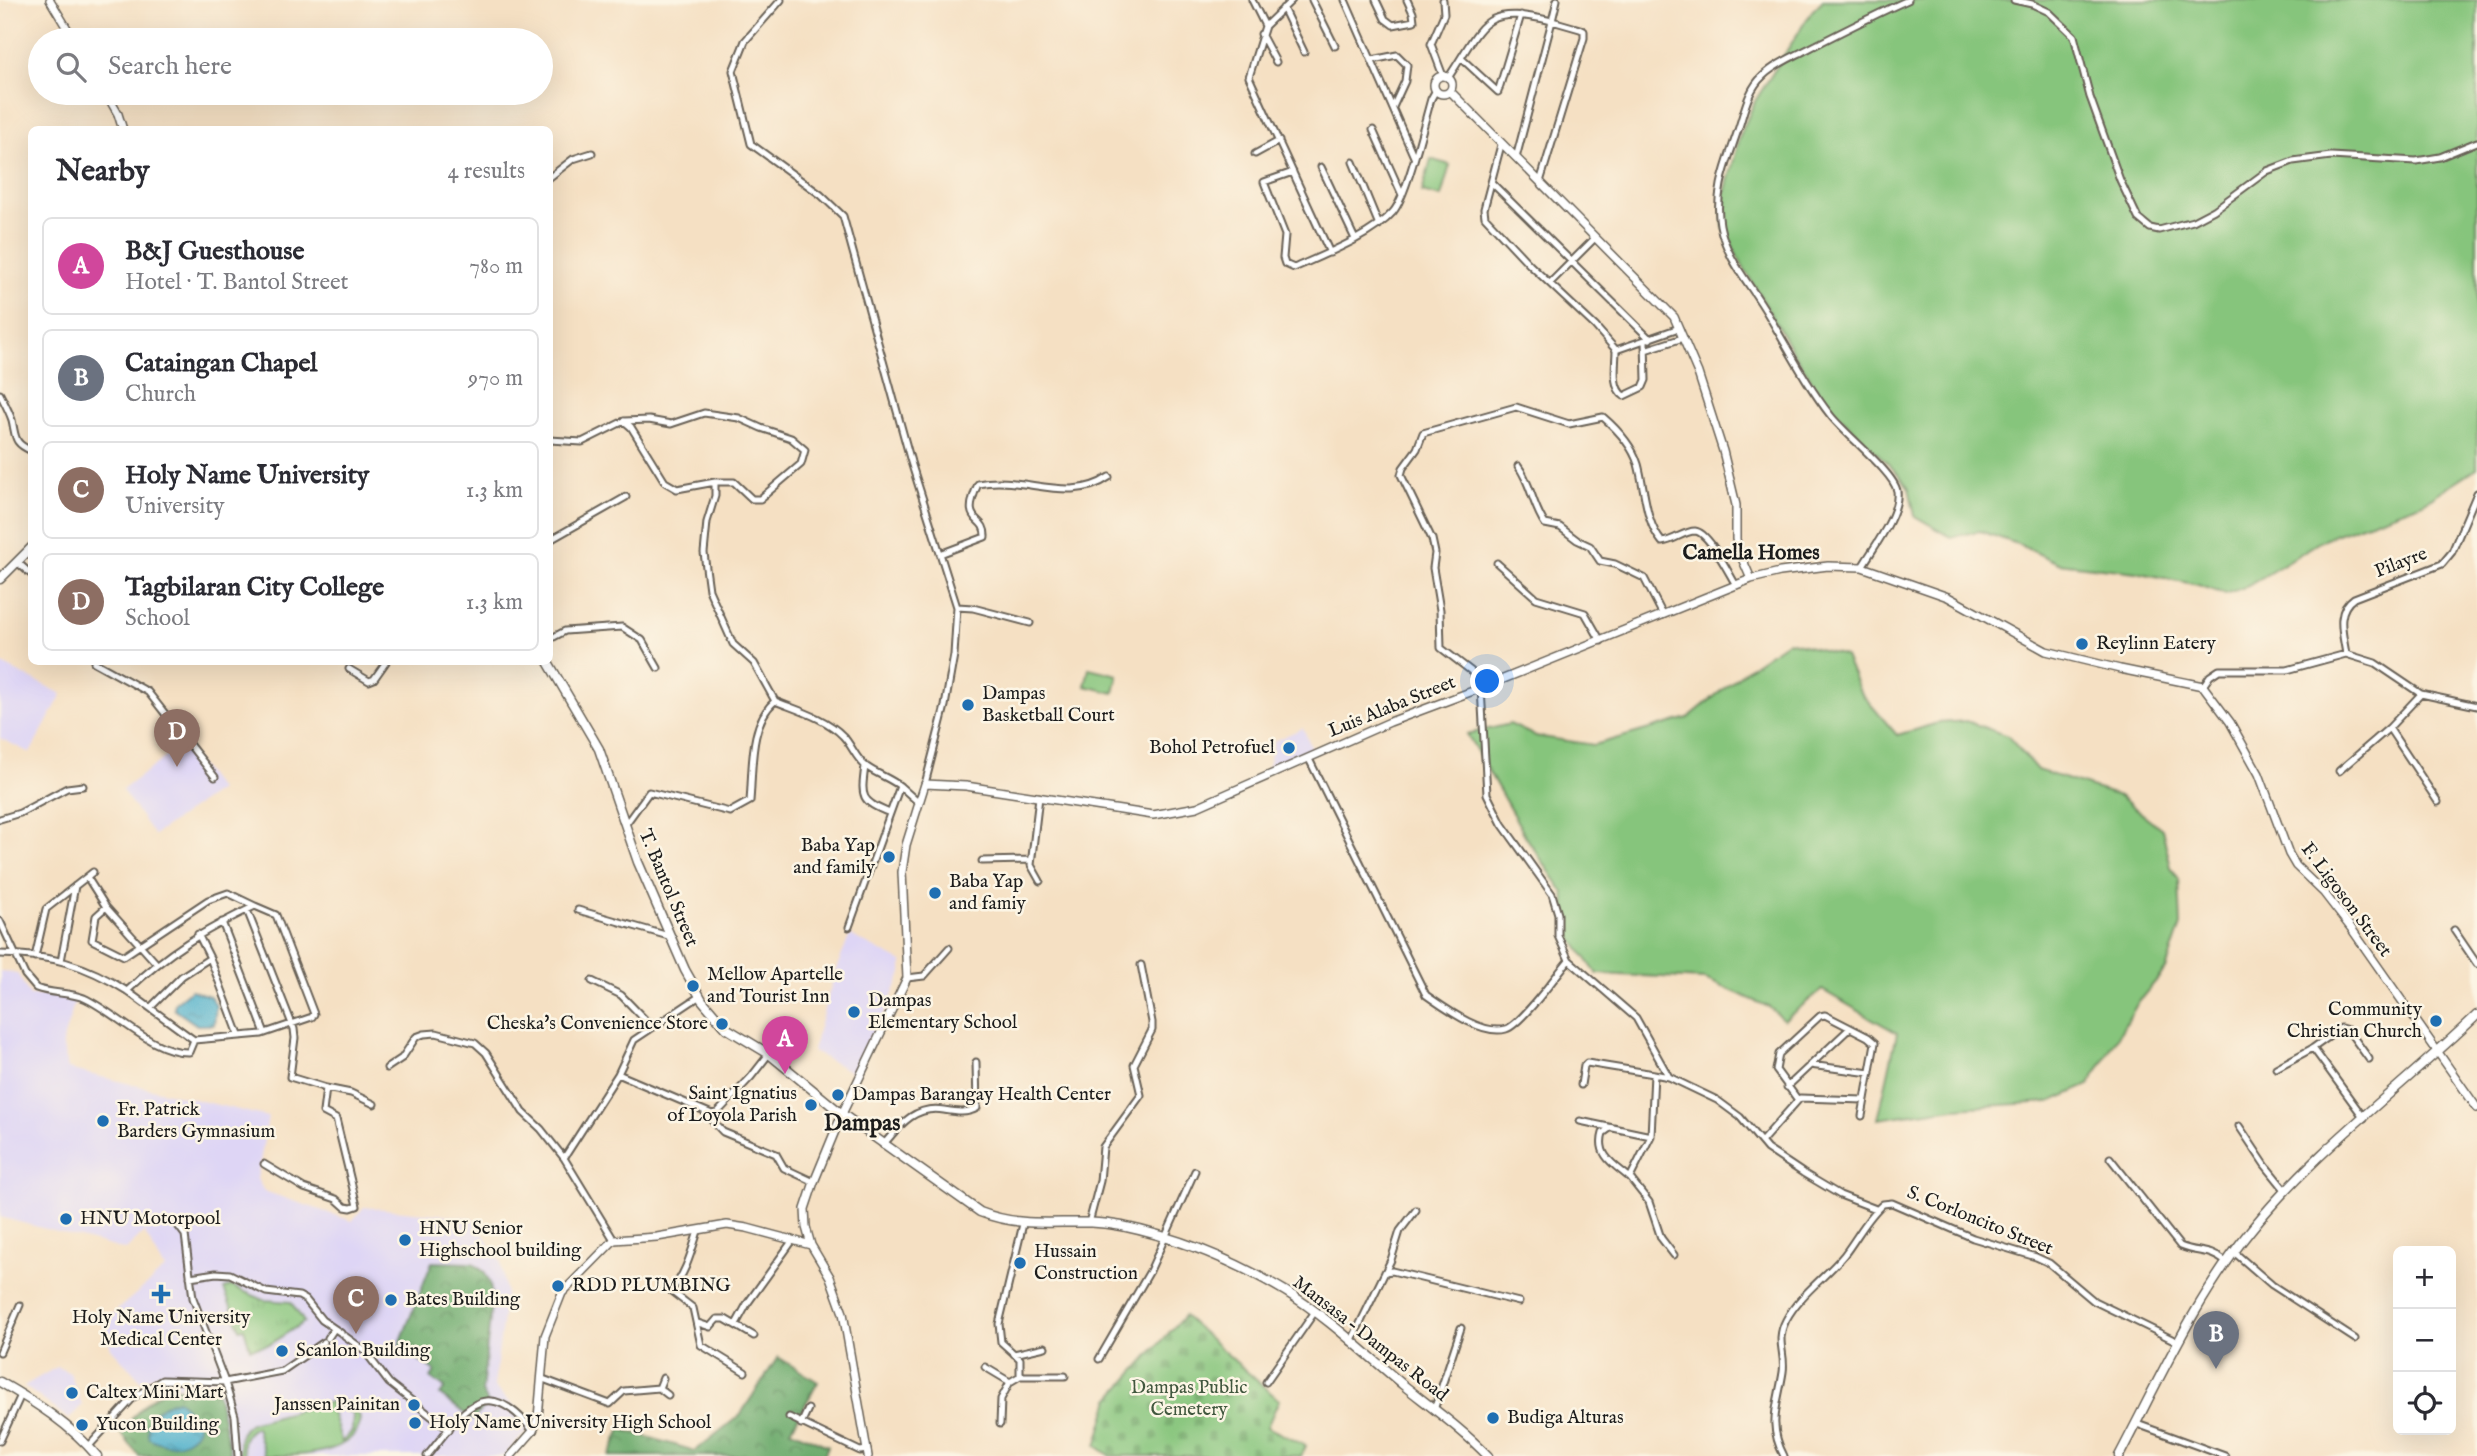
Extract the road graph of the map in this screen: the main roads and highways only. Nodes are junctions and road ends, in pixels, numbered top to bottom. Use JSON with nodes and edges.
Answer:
{"nodes":[{"id":1,"x":28,"y":551,"type":"edge"},
{"id":2,"x":0,"y":579,"type":"edge"},
{"id":3,"x":550,"y":665,"type":"edge"},
{"id":4,"x":2477,"y":1015,"type":"edge"},
{"id":5,"x":842,"y":1114,"type":"joint"},
{"id":6,"x":0,"y":1382,"type":"edge"},
{"id":7,"x":97,"y":1456,"type":"edge"},
{"id":8,"x":1488,"y":1456,"type":"edge"},
{"id":9,"x":2119,"y":1456,"type":"edge"}],
"edges":[{"from":1,"to":2,"type":"main road"},
{"from":3,"to":5,"type":"main road","name":"T. Bantol Street"},
{"from":4,"to":9,"type":"main road"},
{"from":5,"to":8,"type":"main road","name":"Mansasa – Dampas Road"},
{"from":6,"to":7,"type":"main road"}]}
